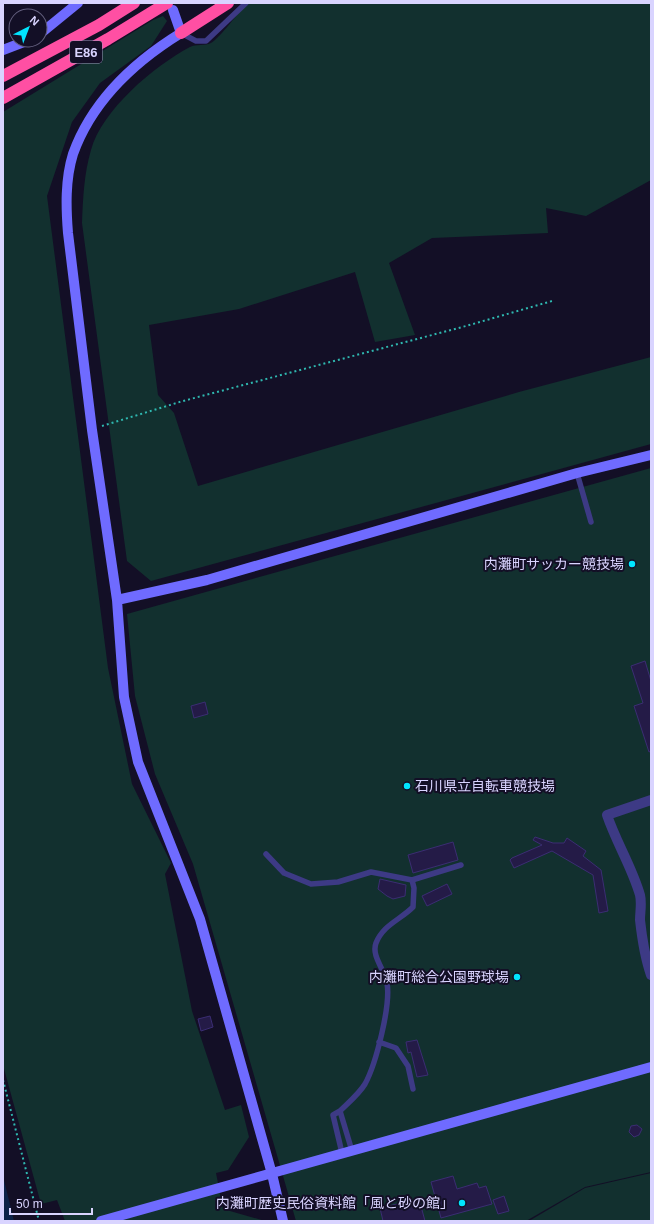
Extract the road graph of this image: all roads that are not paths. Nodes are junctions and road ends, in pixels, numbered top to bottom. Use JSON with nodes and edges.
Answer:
{"nodes":[{"id":1,"x":78,"y":3,"type":"edge"},
{"id":2,"x":134,"y":3,"type":"edge"},
{"id":3,"x":228,"y":3,"type":"edge"},
{"id":4,"x":246,"y":3,"type":"edge"},
{"id":5,"x":170,"y":7,"type":"edge"},
{"id":6,"x":48,"y":27,"type":"edge"},
{"id":7,"x":181,"y":33,"type":"junction"},
{"id":8,"x":3,"y":76,"type":"edge"},
{"id":9,"x":3,"y":98,"type":"edge"},
{"id":10,"x":651,"y":455,"type":"edge"},
{"id":11,"x":578,"y":473,"type":"junction"},
{"id":12,"x":592,"y":522,"type":"dead end"},
{"id":13,"x":117,"y":600,"type":"junction"},
{"id":14,"x":651,"y":800,"type":"edge"},
{"id":15,"x":266,"y":854,"type":"dead end"},
{"id":16,"x":461,"y":865,"type":"dead end"},
{"id":17,"x":412,"y":880,"type":"junction"},
{"id":18,"x":651,"y":974,"type":"edge"},
{"id":19,"x":379,"y":1042,"type":"junction"},
{"id":20,"x":651,"y":1067,"type":"edge"},
{"id":21,"x":413,"y":1089,"type":"dead end"},
{"id":22,"x":340,"y":1112,"type":"junction"},
{"id":23,"x":347,"y":1152,"type":"junction"},
{"id":24,"x":272,"y":1174,"type":"junction"},
{"id":25,"x":101,"y":1221,"type":"edge"},
{"id":26,"x":283,"y":1221,"type":"edge"}],
"edges":[{"from":1,"to":6,"type":"street"},
{"from":2,"to":8,"type":"highway","number":"E86"},
{"from":3,"to":7,"type":"highway"},
{"from":4,"to":7,"type":"lane"},
{"from":5,"to":7,"type":"street"},
{"from":5,"to":9,"type":"highway","number":"E86"},
{"from":7,"to":13,"type":"street"},
{"from":10,"to":11,"type":"street"},
{"from":11,"to":12,"type":"lane"},
{"from":11,"to":13,"type":"street"},
{"from":13,"to":24,"type":"street"},
{"from":14,"to":18,"type":"street"},
{"from":15,"to":17,"type":"lane"},
{"from":16,"to":17,"type":"lane"},
{"from":17,"to":19,"type":"lane"},
{"from":19,"to":21,"type":"lane"},
{"from":19,"to":22,"type":"lane"},
{"from":20,"to":23,"type":"street"},
{"from":22,"to":23,"type":"lane"},
{"from":22,"to":23,"type":"lane"},
{"from":23,"to":24,"type":"street"},
{"from":24,"to":25,"type":"street"},
{"from":24,"to":26,"type":"street"}]}
